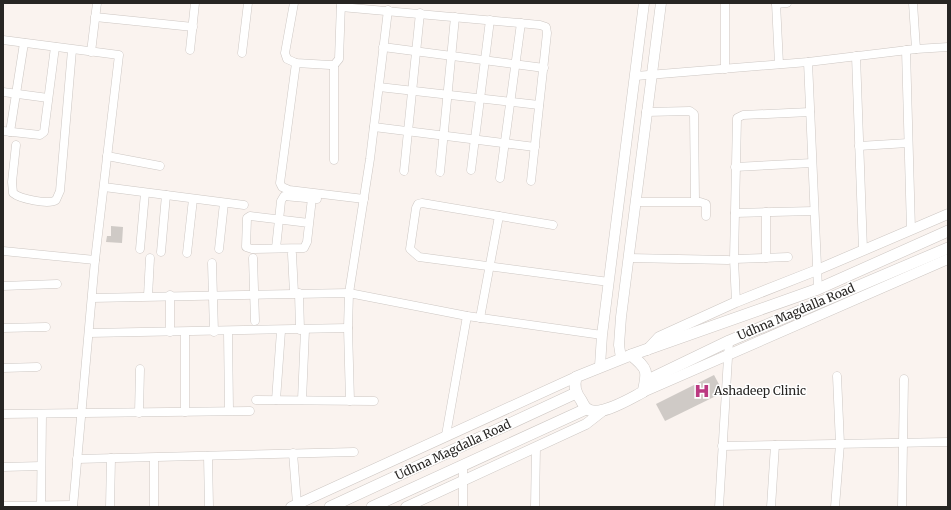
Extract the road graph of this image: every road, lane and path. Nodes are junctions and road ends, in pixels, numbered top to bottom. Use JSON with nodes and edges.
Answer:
{"nodes":[{"id":1,"x":97,"y":3,"type":"edge"},
{"id":2,"x":195,"y":3,"type":"edge"},
{"id":3,"x":248,"y":3,"type":"edge"},
{"id":4,"x":294,"y":3,"type":"edge"},
{"id":5,"x":644,"y":3,"type":"edge"},
{"id":6,"x":661,"y":3,"type":"edge"},
{"id":7,"x":725,"y":3,"type":"edge"},
{"id":8,"x":776,"y":3,"type":"edge"},
{"id":9,"x":787,"y":3,"type":"edge"},
{"id":10,"x":913,"y":3,"type":"edge"},
{"id":11,"x":341,"y":5,"type":"edge"},
{"id":12,"x":388,"y":10,"type":"junction"},
{"id":13,"x":420,"y":13,"type":"junction"},
{"id":14,"x":95,"y":16,"type":"junction"},
{"id":15,"x":455,"y":16,"type":"junction"},
{"id":16,"x":490,"y":20,"type":"junction"},
{"id":17,"x":521,"y":23,"type":"junction"},
{"id":18,"x":193,"y":27,"type":"junction"},
{"id":19,"x":3,"y":40,"type":"edge"},
{"id":20,"x":24,"y":43,"type":"junction"},
{"id":21,"x":55,"y":47,"type":"junction"},
{"id":22,"x":383,"y":47,"type":"junction"},
{"id":23,"x":948,"y":47,"type":"edge"},
{"id":24,"x":916,"y":49,"type":"junction"},
{"id":25,"x":72,"y":50,"type":"junction"},
{"id":26,"x":190,"y":50,"type":"dead end"},
{"id":27,"x":906,"y":50,"type":"junction"},
{"id":28,"x":91,"y":52,"type":"junction"},
{"id":29,"x":416,"y":52,"type":"junction"},
{"id":30,"x":242,"y":53,"type":"dead end"},
{"id":31,"x":451,"y":56,"type":"junction"},
{"id":32,"x":856,"y":56,"type":"junction"},
{"id":33,"x":485,"y":61,"type":"junction"},
{"id":34,"x":296,"y":62,"type":"junction"},
{"id":35,"x":808,"y":62,"type":"junction"},
{"id":36,"x":779,"y":64,"type":"junction"},
{"id":37,"x":334,"y":65,"type":"junction"},
{"id":38,"x":515,"y":65,"type":"junction"},
{"id":39,"x":544,"y":68,"type":"junction"},
{"id":40,"x":725,"y":69,"type":"junction"},
{"id":41,"x":652,"y":75,"type":"junction"},
{"id":42,"x":636,"y":76,"type":"junction"},
{"id":43,"x":379,"y":88,"type":"junction"},
{"id":44,"x":412,"y":91,"type":"junction"},
{"id":45,"x":3,"y":92,"type":"edge"},
{"id":46,"x":16,"y":94,"type":"junction"},
{"id":47,"x":447,"y":95,"type":"junction"},
{"id":48,"x":48,"y":98,"type":"junction"},
{"id":49,"x":480,"y":98,"type":"junction"},
{"id":50,"x":510,"y":102,"type":"junction"},
{"id":51,"x":540,"y":105,"type":"junction"},
{"id":52,"x":646,"y":112,"type":"junction"},
{"id":53,"x":810,"y":112,"type":"junction"},
{"id":54,"x":374,"y":127,"type":"junction"},
{"id":55,"x":7,"y":131,"type":"edge"},
{"id":56,"x":408,"y":131,"type":"junction"},
{"id":57,"x":443,"y":136,"type":"junction"},
{"id":58,"x":475,"y":140,"type":"junction"},
{"id":59,"x":504,"y":143,"type":"junction"},
{"id":60,"x":908,"y":143,"type":"junction"},
{"id":61,"x":16,"y":145,"type":"dead end"},
{"id":62,"x":859,"y":146,"type":"junction"},
{"id":63,"x":535,"y":147,"type":"junction"},
{"id":64,"x":107,"y":156,"type":"junction"},
{"id":65,"x":334,"y":160,"type":"dead end"},
{"id":66,"x":812,"y":163,"type":"junction"},
{"id":67,"x":160,"y":166,"type":"dead end"},
{"id":68,"x":735,"y":167,"type":"junction"},
{"id":69,"x":471,"y":170,"type":"dead end"},
{"id":70,"x":404,"y":171,"type":"dead end"},
{"id":71,"x":440,"y":172,"type":"dead end"},
{"id":72,"x":500,"y":178,"type":"dead end"},
{"id":73,"x":531,"y":181,"type":"dead end"},
{"id":74,"x":104,"y":187,"type":"junction"},
{"id":75,"x":146,"y":193,"type":"junction"},
{"id":76,"x":166,"y":195,"type":"junction"},
{"id":77,"x":312,"y":198,"type":"junction"},
{"id":78,"x":193,"y":199,"type":"junction"},
{"id":79,"x":364,"y":200,"type":"junction"},
{"id":80,"x":695,"y":201,"type":"junction"},
{"id":81,"x":637,"y":202,"type":"junction"},
{"id":82,"x":224,"y":203,"type":"junction"},
{"id":83,"x":244,"y":205,"type":"dead end"},
{"id":84,"x":814,"y":211,"type":"junction"},
{"id":85,"x":766,"y":212,"type":"junction"},
{"id":86,"x":734,"y":213,"type":"junction"},
{"id":87,"x":948,"y":214,"type":"edge"},
{"id":88,"x":499,"y":216,"type":"junction"},
{"id":89,"x":706,"y":216,"type":"dead end"},
{"id":90,"x":279,"y":219,"type":"junction"},
{"id":91,"x":309,"y":223,"type":"junction"},
{"id":92,"x":553,"y":225,"type":"dead end"},
{"id":93,"x":910,"y":230,"type":"junction"},
{"id":94,"x":948,"y":231,"type":"edge"},
{"id":95,"x":276,"y":248,"type":"junction"},
{"id":96,"x":948,"y":248,"type":"edge"},
{"id":97,"x":219,"y":249,"type":"dead end"},
{"id":98,"x":140,"y":250,"type":"dead end"},
{"id":99,"x":863,"y":250,"type":"junction"},
{"id":100,"x":3,"y":251,"type":"edge"},
{"id":101,"x":161,"y":252,"type":"dead end"},
{"id":102,"x":187,"y":253,"type":"dead end"},
{"id":103,"x":292,"y":254,"type":"dead end"},
{"id":104,"x":788,"y":257,"type":"dead end"},
{"id":105,"x":150,"y":258,"type":"dead end"},
{"id":106,"x":253,"y":258,"type":"dead end"},
{"id":107,"x":628,"y":258,"type":"junction"},
{"id":108,"x":766,"y":258,"type":"junction"},
{"id":109,"x":731,"y":259,"type":"junction"},
{"id":110,"x":948,"y":259,"type":"edge"},
{"id":111,"x":95,"y":260,"type":"junction"},
{"id":112,"x":212,"y":263,"type":"dead end"},
{"id":113,"x":489,"y":266,"type":"junction"},
{"id":114,"x":817,"y":270,"type":"junction"},
{"id":115,"x":609,"y":282,"type":"junction"},
{"id":116,"x":57,"y":284,"type":"dead end"},
{"id":117,"x":3,"y":286,"type":"edge"},
{"id":118,"x":818,"y":289,"type":"junction"},
{"id":119,"x":296,"y":293,"type":"junction"},
{"id":120,"x":349,"y":293,"type":"junction"},
{"id":121,"x":254,"y":294,"type":"junction"},
{"id":122,"x":170,"y":295,"type":"junction"},
{"id":123,"x":148,"y":296,"type":"junction"},
{"id":124,"x":214,"y":296,"type":"junction"},
{"id":125,"x":92,"y":298,"type":"junction"},
{"id":126,"x":736,"y":302,"type":"junction"},
{"id":127,"x":467,"y":316,"type":"junction"},
{"id":128,"x":480,"y":318,"type":"junction"},
{"id":129,"x":255,"y":321,"type":"dead end"},
{"id":130,"x":46,"y":327,"type":"dead end"},
{"id":131,"x":3,"y":328,"type":"edge"},
{"id":132,"x":348,"y":328,"type":"junction"},
{"id":133,"x":302,"y":330,"type":"junction"},
{"id":134,"x":281,"y":331,"type":"junction"},
{"id":135,"x":170,"y":332,"type":"junction"},
{"id":136,"x":185,"y":332,"type":"junction"},
{"id":137,"x":214,"y":332,"type":"junction"},
{"id":138,"x":228,"y":332,"type":"junction"},
{"id":139,"x":89,"y":333,"type":"junction"},
{"id":140,"x":602,"y":335,"type":"junction"},
{"id":141,"x":729,"y":341,"type":"junction"},
{"id":142,"x":647,"y":350,"type":"junction"},
{"id":143,"x":728,"y":356,"type":"junction"},
{"id":144,"x":626,"y":357,"type":"junction"},
{"id":145,"x":600,"y":366,"type":"junction"},
{"id":146,"x":3,"y":368,"type":"edge"},
{"id":147,"x":37,"y":368,"type":"dead end"},
{"id":148,"x":140,"y":369,"type":"dead end"},
{"id":149,"x":837,"y":376,"type":"dead end"},
{"id":150,"x":576,"y":377,"type":"junction"},
{"id":151,"x":904,"y":379,"type":"dead end"},
{"id":152,"x":646,"y":381,"type":"junction"},
{"id":153,"x":643,"y":392,"type":"junction"},
{"id":154,"x":576,"y":393,"type":"junction"},
{"id":155,"x":256,"y":400,"type":"dead end"},
{"id":156,"x":276,"y":400,"type":"junction"},
{"id":157,"x":302,"y":400,"type":"junction"},
{"id":158,"x":350,"y":401,"type":"junction"},
{"id":159,"x":374,"y":401,"type":"dead end"},
{"id":160,"x":586,"y":408,"type":"junction"},
{"id":161,"x":229,"y":410,"type":"junction"},
{"id":162,"x":604,"y":410,"type":"junction"},
{"id":163,"x":250,"y":411,"type":"dead end"},
{"id":164,"x":185,"y":412,"type":"junction"},
{"id":165,"x":139,"y":413,"type":"junction"},
{"id":166,"x":3,"y":414,"type":"edge"},
{"id":167,"x":42,"y":414,"type":"junction"},
{"id":168,"x":81,"y":414,"type":"junction"},
{"id":169,"x":446,"y":436,"type":"junction"},
{"id":170,"x":905,"y":442,"type":"junction"},
{"id":171,"x":948,"y":442,"type":"edge"},
{"id":172,"x":840,"y":444,"type":"junction"},
{"id":173,"x":775,"y":445,"type":"junction"},
{"id":174,"x":722,"y":446,"type":"junction"},
{"id":175,"x":536,"y":447,"type":"junction"},
{"id":176,"x":354,"y":452,"type":"dead end"},
{"id":177,"x":292,"y":453,"type":"junction"},
{"id":178,"x":208,"y":456,"type":"junction"},
{"id":179,"x":111,"y":458,"type":"junction"},
{"id":180,"x":154,"y":458,"type":"junction"},
{"id":181,"x":77,"y":459,"type":"junction"},
{"id":182,"x":463,"y":465,"type":"junction"},
{"id":183,"x":42,"y":466,"type":"junction"},
{"id":184,"x":3,"y":467,"type":"edge"},
{"id":185,"x":464,"y":480,"type":"junction"},
{"id":186,"x":3,"y":506,"type":"edge"},
{"id":187,"x":41,"y":506,"type":"edge"},
{"id":188,"x":73,"y":506,"type":"edge"},
{"id":189,"x":294,"y":506,"type":"edge"},
{"id":190,"x":110,"y":507,"type":"edge"},
{"id":191,"x":154,"y":507,"type":"edge"},
{"id":192,"x":209,"y":507,"type":"edge"},
{"id":193,"x":330,"y":507,"type":"edge"},
{"id":194,"x":372,"y":507,"type":"edge"},
{"id":195,"x":406,"y":507,"type":"edge"},
{"id":196,"x":463,"y":507,"type":"edge"},
{"id":197,"x":535,"y":507,"type":"edge"},
{"id":198,"x":719,"y":507,"type":"edge"},
{"id":199,"x":772,"y":507,"type":"edge"},
{"id":200,"x":835,"y":507,"type":"edge"},
{"id":201,"x":902,"y":507,"type":"edge"}],
"edges":[{"from":1,"to":14,"type":"street"},
{"from":2,"to":18,"type":"street"},
{"from":3,"to":30,"type":"street"},
{"from":4,"to":34,"type":"street"},
{"from":5,"to":42,"type":"street"},
{"from":6,"to":41,"type":"street"},
{"from":7,"to":40,"type":"street"},
{"from":8,"to":9,"type":"street"},
{"from":8,"to":36,"type":"street"},
{"from":10,"to":24,"type":"street"},
{"from":11,"to":12,"type":"street"},
{"from":11,"to":37,"type":"street"},
{"from":12,"to":13,"type":"street"},
{"from":12,"to":22,"type":"street"},
{"from":13,"to":15,"type":"street"},
{"from":13,"to":29,"type":"street"},
{"from":14,"to":18,"type":"street"},
{"from":14,"to":28,"type":"street"},
{"from":15,"to":16,"type":"street"},
{"from":15,"to":31,"type":"street"},
{"from":16,"to":17,"type":"street"},
{"from":16,"to":33,"type":"street"},
{"from":17,"to":38,"type":"street"},
{"from":17,"to":39,"type":"street"},
{"from":18,"to":26,"type":"street"},
{"from":19,"to":20,"type":"street"},
{"from":20,"to":21,"type":"street"},
{"from":20,"to":46,"type":"street"},
{"from":21,"to":25,"type":"street"},
{"from":21,"to":48,"type":"street"},
{"from":22,"to":29,"type":"street"},
{"from":22,"to":43,"type":"street"},
{"from":23,"to":24,"type":"street"},
{"from":24,"to":27,"type":"street"},
{"from":25,"to":28,"type":"street"},
{"from":25,"to":61,"type":"street"},
{"from":27,"to":32,"type":"street"},
{"from":27,"to":60,"type":"street"},
{"from":28,"to":64,"type":"street"},
{"from":29,"to":31,"type":"street"},
{"from":29,"to":44,"type":"street"},
{"from":31,"to":33,"type":"street"},
{"from":31,"to":47,"type":"street"},
{"from":32,"to":35,"type":"street"},
{"from":32,"to":62,"type":"street"},
{"from":33,"to":38,"type":"street"},
{"from":33,"to":49,"type":"street"},
{"from":34,"to":37,"type":"street"},
{"from":34,"to":79,"type":"street"},
{"from":35,"to":36,"type":"street"},
{"from":35,"to":53,"type":"street"},
{"from":36,"to":40,"type":"street"},
{"from":37,"to":65,"type":"street"},
{"from":38,"to":39,"type":"street"},
{"from":38,"to":50,"type":"street"},
{"from":39,"to":51,"type":"street"},
{"from":40,"to":41,"type":"street"},
{"from":41,"to":42,"type":"street"},
{"from":41,"to":52,"type":"street"},
{"from":42,"to":115,"type":"street"},
{"from":43,"to":44,"type":"street"},
{"from":43,"to":54,"type":"street"},
{"from":44,"to":47,"type":"street"},
{"from":44,"to":56,"type":"street"},
{"from":45,"to":46,"type":"street"},
{"from":46,"to":48,"type":"street"},
{"from":46,"to":55,"type":"street"},
{"from":47,"to":49,"type":"street"},
{"from":47,"to":57,"type":"street"},
{"from":48,"to":55,"type":"street"},
{"from":49,"to":50,"type":"street"},
{"from":49,"to":58,"type":"street"},
{"from":50,"to":51,"type":"street"},
{"from":50,"to":59,"type":"street"},
{"from":51,"to":63,"type":"street"},
{"from":52,"to":80,"type":"street"},
{"from":52,"to":81,"type":"street"},
{"from":53,"to":66,"type":"street"},
{"from":53,"to":68,"type":"street"},
{"from":54,"to":56,"type":"street"},
{"from":54,"to":79,"type":"street"},
{"from":56,"to":57,"type":"street"},
{"from":56,"to":70,"type":"street"},
{"from":57,"to":58,"type":"street"},
{"from":57,"to":71,"type":"street"},
{"from":58,"to":59,"type":"street"},
{"from":58,"to":69,"type":"street"},
{"from":59,"to":63,"type":"street"},
{"from":59,"to":72,"type":"street"},
{"from":60,"to":62,"type":"street"},
{"from":60,"to":93,"type":"street"},
{"from":62,"to":99,"type":"street"},
{"from":63,"to":73,"type":"street"},
{"from":64,"to":67,"type":"street"},
{"from":64,"to":74,"type":"street"},
{"from":66,"to":68,"type":"street"},
{"from":66,"to":84,"type":"street"},
{"from":68,"to":86,"type":"street"},
{"from":74,"to":75,"type":"street"},
{"from":74,"to":111,"type":"street"},
{"from":75,"to":76,"type":"street"},
{"from":75,"to":98,"type":"street"},
{"from":76,"to":78,"type":"street"},
{"from":76,"to":101,"type":"street"},
{"from":77,"to":79,"type":"street"},
{"from":77,"to":90,"type":"street"},
{"from":77,"to":91,"type":"street"},
{"from":78,"to":82,"type":"street"},
{"from":78,"to":102,"type":"street"},
{"from":79,"to":120,"type":"street"},
{"from":80,"to":81,"type":"street"},
{"from":80,"to":89,"type":"street"},
{"from":81,"to":107,"type":"street"},
{"from":82,"to":83,"type":"street"},
{"from":82,"to":97,"type":"street"},
{"from":84,"to":85,"type":"street"},
{"from":84,"to":114,"type":"street"},
{"from":85,"to":86,"type":"street"},
{"from":85,"to":108,"type":"street"},
{"from":86,"to":109,"type":"street"},
{"from":87,"to":93,"type":"street"},
{"from":88,"to":92,"type":"street"},
{"from":88,"to":113,"type":"street"},
{"from":88,"to":113,"type":"street"},
{"from":90,"to":91,"type":"street"},
{"from":90,"to":95,"type":"street"},
{"from":90,"to":95,"type":"street"},
{"from":91,"to":95,"type":"street"},
{"from":93,"to":99,"type":"street"},
{"from":94,"to":118,"type":"main road"},
{"from":96,"to":141,"type":"main road","name":"Udhna Magdalla Road"},
{"from":99,"to":114,"type":"street"},
{"from":100,"to":111,"type":"street"},
{"from":103,"to":119,"type":"street"},
{"from":104,"to":108,"type":"street"},
{"from":105,"to":123,"type":"street"},
{"from":106,"to":121,"type":"street"},
{"from":107,"to":109,"type":"street"},
{"from":107,"to":144,"type":"street"},
{"from":108,"to":109,"type":"street"},
{"from":109,"to":126,"type":"street"},
{"from":110,"to":143,"type":"street"},
{"from":111,"to":125,"type":"street"},
{"from":112,"to":124,"type":"street"},
{"from":113,"to":115,"type":"street"},
{"from":113,"to":128,"type":"street"},
{"from":114,"to":118,"type":"street"},
{"from":114,"to":126,"type":"street"},
{"from":115,"to":140,"type":"street"},
{"from":116,"to":117,"type":"street"},
{"from":118,"to":142,"type":"main road"},
{"from":119,"to":120,"type":"street"},
{"from":119,"to":121,"type":"street"},
{"from":119,"to":133,"type":"street"},
{"from":120,"to":127,"type":"street"},
{"from":120,"to":132,"type":"street"},
{"from":121,"to":124,"type":"street"},
{"from":121,"to":129,"type":"street"},
{"from":122,"to":123,"type":"street"},
{"from":122,"to":124,"type":"street"},
{"from":122,"to":135,"type":"street"},
{"from":123,"to":125,"type":"street"},
{"from":124,"to":137,"type":"street"},
{"from":125,"to":139,"type":"street"},
{"from":126,"to":142,"type":"street"},
{"from":127,"to":128,"type":"street"},
{"from":127,"to":169,"type":"street"},
{"from":128,"to":140,"type":"street"},
{"from":130,"to":131,"type":"street"},
{"from":132,"to":133,"type":"street"},
{"from":132,"to":158,"type":"street"},
{"from":133,"to":134,"type":"street"},
{"from":133,"to":157,"type":"street"},
{"from":134,"to":138,"type":"street"},
{"from":134,"to":156,"type":"street"},
{"from":135,"to":136,"type":"street"},
{"from":135,"to":139,"type":"street"},
{"from":136,"to":137,"type":"street"},
{"from":136,"to":164,"type":"street"},
{"from":137,"to":138,"type":"street"},
{"from":138,"to":161,"type":"street"},
{"from":139,"to":168,"type":"street"},
{"from":140,"to":145,"type":"street"},
{"from":141,"to":143,"type":"street"},
{"from":141,"to":152,"type":"main road","name":"Udhna Magdalla Road"},
{"from":142,"to":144,"type":"main road"},
{"from":143,"to":153,"type":"street"},
{"from":143,"to":174,"type":"street"},
{"from":144,"to":145,"type":"main road"},
{"from":144,"to":152,"type":"main road"},
{"from":145,"to":150,"type":"main road"},
{"from":146,"to":147,"type":"street"},
{"from":148,"to":165,"type":"street"},
{"from":149,"to":172,"type":"street"},
{"from":150,"to":154,"type":"main road"},
{"from":150,"to":169,"type":"street"},
{"from":151,"to":170,"type":"street"},
{"from":152,"to":153,"type":"main road"},
{"from":153,"to":162,"type":"main road"},
{"from":154,"to":160,"type":"main road"},
{"from":154,"to":193,"type":"main road","name":"Udhna Magdalla Road"},
{"from":155,"to":156,"type":"street"},
{"from":156,"to":157,"type":"street"},
{"from":157,"to":158,"type":"street"},
{"from":158,"to":159,"type":"street"},
{"from":160,"to":162,"type":"main road"},
{"from":160,"to":182,"type":"main road","name":"Udhna Magdalla Road"},
{"from":161,"to":163,"type":"street"},
{"from":161,"to":164,"type":"street"},
{"from":162,"to":175,"type":"street"},
{"from":164,"to":165,"type":"street"},
{"from":165,"to":168,"type":"street"},
{"from":166,"to":167,"type":"street"},
{"from":167,"to":168,"type":"street"},
{"from":167,"to":183,"type":"street"},
{"from":168,"to":181,"type":"street"},
{"from":169,"to":189,"type":"street"},
{"from":170,"to":171,"type":"street"},
{"from":170,"to":172,"type":"street"},
{"from":170,"to":201,"type":"street"},
{"from":172,"to":173,"type":"street"},
{"from":172,"to":200,"type":"street"},
{"from":173,"to":174,"type":"street"},
{"from":173,"to":199,"type":"street"},
{"from":174,"to":198,"type":"street"},
{"from":175,"to":185,"type":"street"},
{"from":175,"to":197,"type":"street"},
{"from":176,"to":177,"type":"street"},
{"from":177,"to":178,"type":"street"},
{"from":177,"to":189,"type":"street"},
{"from":178,"to":180,"type":"street"},
{"from":178,"to":192,"type":"street"},
{"from":179,"to":180,"type":"street"},
{"from":179,"to":181,"type":"street"},
{"from":179,"to":190,"type":"street"},
{"from":180,"to":191,"type":"street"},
{"from":181,"to":188,"type":"street"},
{"from":182,"to":185,"type":"street"},
{"from":182,"to":194,"type":"main road","name":"Udhna Magdalla Road"},
{"from":183,"to":184,"type":"street"},
{"from":183,"to":187,"type":"street"},
{"from":185,"to":195,"type":"street"},
{"from":185,"to":196,"type":"street"},
{"from":186,"to":187,"type":"street"},
{"from":187,"to":188,"type":"street"}]}
